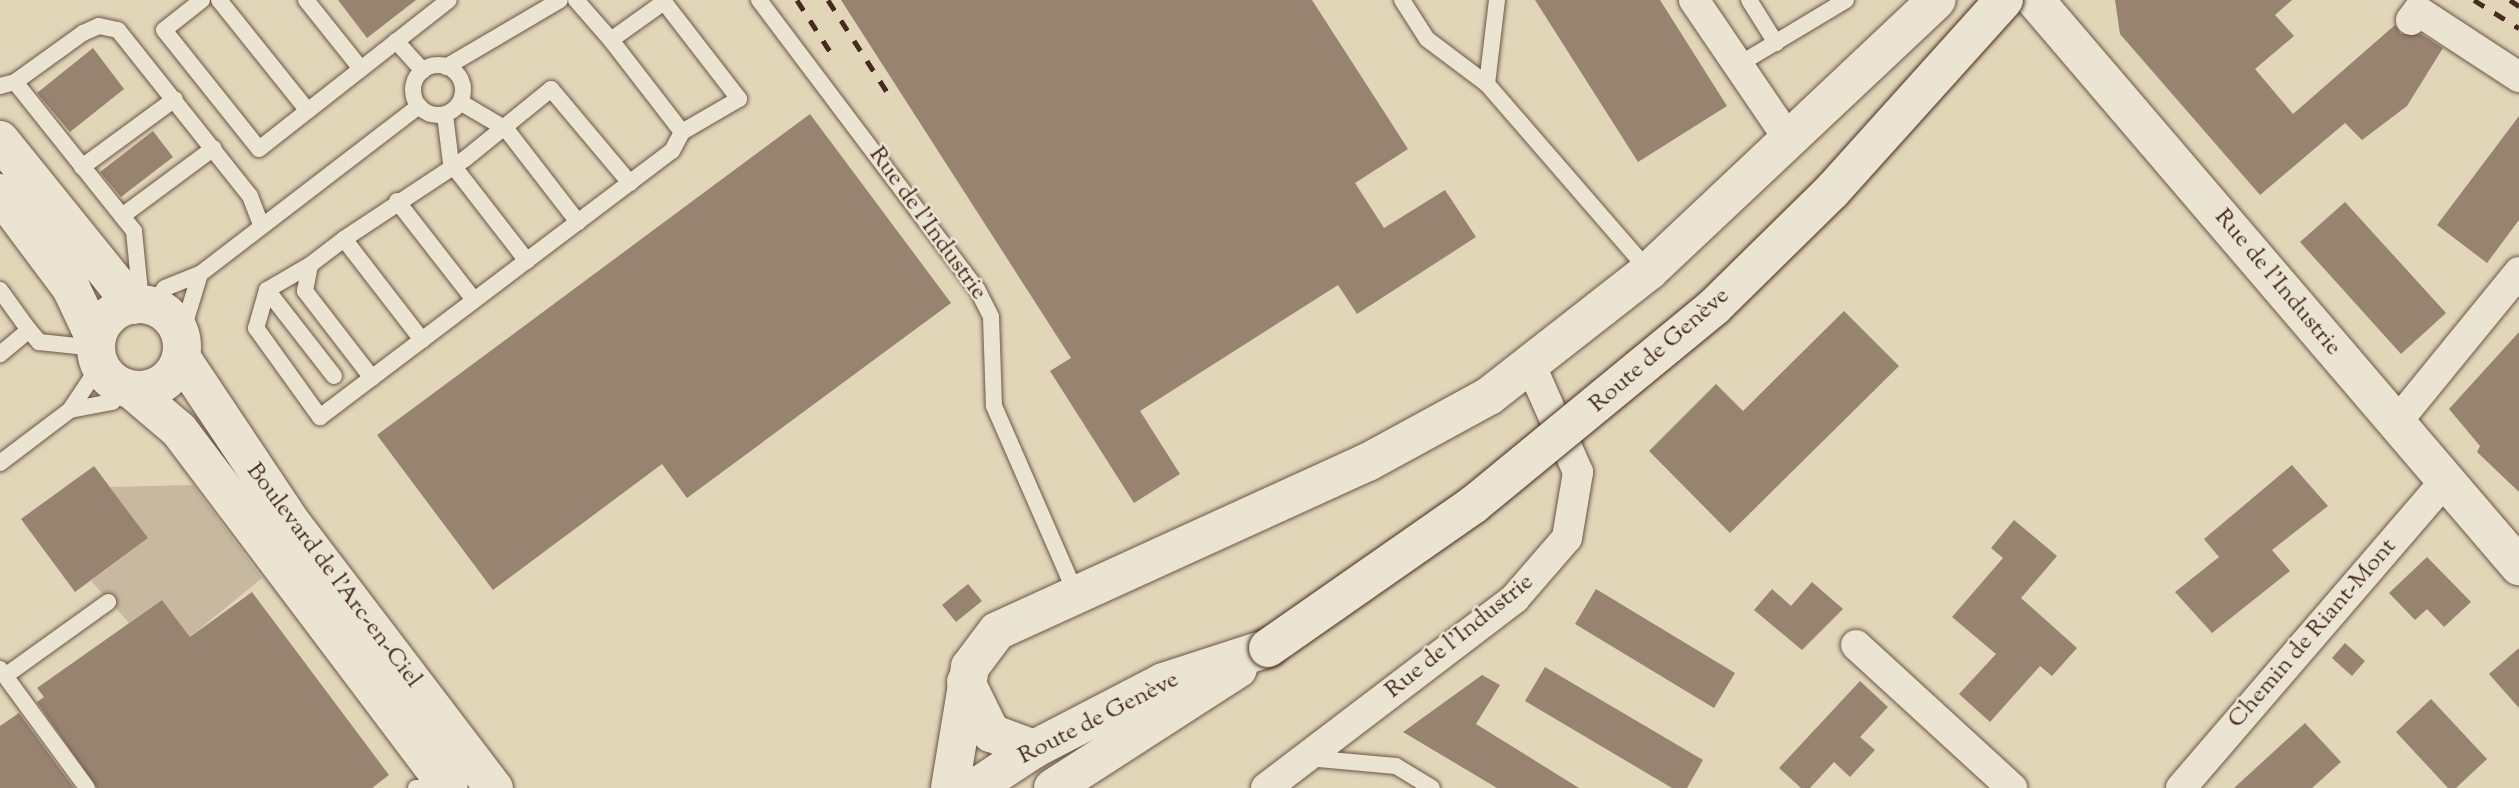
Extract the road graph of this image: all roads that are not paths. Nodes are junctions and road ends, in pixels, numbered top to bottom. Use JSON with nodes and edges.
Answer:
{"nodes":[{"id":1,"x":202,"y":0,"type":"edge"},
{"id":2,"x":219,"y":0,"type":"edge"},
{"id":3,"x":306,"y":0,"type":"edge"},
{"id":4,"x":449,"y":0,"type":"edge"},
{"id":5,"x":560,"y":0,"type":"edge"},
{"id":6,"x":576,"y":0,"type":"edge"},
{"id":7,"x":759,"y":0,"type":"edge"},
{"id":8,"x":1402,"y":0,"type":"edge"},
{"id":9,"x":1497,"y":0,"type":"edge"},
{"id":10,"x":1694,"y":0,"type":"edge"},
{"id":11,"x":1749,"y":0,"type":"edge"},
{"id":12,"x":1846,"y":0,"type":"edge"},
{"id":13,"x":1937,"y":0,"type":"edge"},
{"id":14,"x":2004,"y":0,"type":"edge"},
{"id":15,"x":2035,"y":0,"type":"edge"},
{"id":16,"x":2411,"y":20,"type":"dead end"},
{"id":17,"x":611,"y":40,"type":"junction"},
{"id":18,"x":397,"y":41,"type":"junction"},
{"id":19,"x":1776,"y":43,"type":"junction"},
{"id":20,"x":1738,"y":65,"type":"junction"},
{"id":21,"x":446,"y":67,"type":"junction"},
{"id":22,"x":361,"y":69,"type":"junction"},
{"id":23,"x":423,"y":71,"type":"junction"},
{"id":24,"x":2519,"y":77,"type":"edge"},
{"id":25,"x":7,"y":84,"type":"edge"},
{"id":26,"x":1487,"y":85,"type":"junction"},
{"id":27,"x":175,"y":99,"type":"junction"},
{"id":28,"x":460,"y":102,"type":"junction"},
{"id":29,"x":419,"y":106,"type":"junction"},
{"id":30,"x":308,"y":111,"type":"junction"},
{"id":31,"x":445,"y":115,"type":"junction"},
{"id":32,"x":506,"y":129,"type":"junction"},
{"id":33,"x":682,"y":132,"type":"junction"},
{"id":34,"x":0,"y":140,"type":"edge"},
{"id":35,"x":1790,"y":141,"type":"junction"},
{"id":36,"x":214,"y":148,"type":"junction"},
{"id":37,"x":451,"y":163,"type":"junction"},
{"id":38,"x":82,"y":167,"type":"junction"},
{"id":39,"x":630,"y":183,"type":"junction"},
{"id":40,"x":397,"y":201,"type":"junction"},
{"id":41,"x":4,"y":202,"type":"edge"},
{"id":42,"x":122,"y":216,"type":"junction"},
{"id":43,"x":578,"y":222,"type":"junction"},
{"id":44,"x":261,"y":225,"type":"junction"},
{"id":45,"x":344,"y":239,"type":"junction"},
{"id":46,"x":527,"y":261,"type":"junction"},
{"id":47,"x":310,"y":265,"type":"junction"},
{"id":48,"x":1648,"y":271,"type":"junction"},
{"id":49,"x":2519,"y":272,"type":"edge"},
{"id":50,"x":200,"y":274,"type":"junction"},
{"id":51,"x":0,"y":289,"type":"edge"},
{"id":52,"x":267,"y":290,"type":"junction"},
{"id":53,"x":474,"y":300,"type":"junction"},
{"id":54,"x":141,"y":305,"type":"junction"},
{"id":55,"x":29,"y":330,"type":"junction"},
{"id":56,"x":422,"y":340,"type":"junction"},
{"id":57,"x":181,"y":347,"type":"junction"},
{"id":58,"x":0,"y":354,"type":"edge"},
{"id":59,"x":110,"y":366,"type":"junction"},
{"id":60,"x":1531,"y":366,"type":"junction"},
{"id":61,"x":334,"y":376,"type":"dead end"},
{"id":62,"x":372,"y":377,"type":"junction"},
{"id":63,"x":70,"y":410,"type":"junction"},
{"id":64,"x":2396,"y":423,"type":"junction"},
{"id":65,"x":0,"y":463,"type":"edge"},
{"id":66,"x":2446,"y":480,"type":"junction"},
{"id":67,"x":2519,"y":566,"type":"edge"},
{"id":68,"x":1075,"y":591,"type":"junction"},
{"id":69,"x":108,"y":602,"type":"dead end"},
{"id":70,"x":1856,"y":645,"type":"dead end"},
{"id":71,"x":1268,"y":648,"type":"junction"},
{"id":72,"x":2,"y":673,"type":"edge"},
{"id":73,"x":966,"y":682,"type":"junction"},
{"id":74,"x":1034,"y":749,"type":"junction"},
{"id":75,"x":1306,"y":758,"type":"junction"},
{"id":76,"x":1058,"y":786,"type":"edge"},
{"id":77,"x":87,"y":788,"type":"edge"},
{"id":78,"x":416,"y":788,"type":"edge"},
{"id":79,"x":441,"y":788,"type":"edge"},
{"id":80,"x":449,"y":788,"type":"edge"},
{"id":81,"x":494,"y":788,"type":"edge"},
{"id":82,"x":950,"y":788,"type":"edge"},
{"id":83,"x":975,"y":788,"type":"edge"},
{"id":84,"x":1266,"y":788,"type":"edge"},
{"id":85,"x":1432,"y":788,"type":"edge"},
{"id":86,"x":2012,"y":788,"type":"edge"},
{"id":87,"x":2181,"y":788,"type":"edge"}],
"edges":[{"from":1,"to":30,"type":"lane"},
{"from":2,"to":30,"type":"lane"},
{"from":3,"to":22,"type":"lane"},
{"from":4,"to":18,"type":"lane"},
{"from":5,"to":21,"type":"lane"},
{"from":6,"to":17,"type":"lane"},
{"from":7,"to":68,"type":"lane","name":"Rue de l'Industrie"},
{"from":8,"to":26,"type":"lane"},
{"from":9,"to":26,"type":"lane"},
{"from":10,"to":20,"type":"street"},
{"from":11,"to":19,"type":"lane"},
{"from":12,"to":19,"type":"lane"},
{"from":13,"to":35,"type":"main road"},
{"from":14,"to":71,"type":"main road","name":"Route de Genève","bridge":true},
{"from":15,"to":64,"type":"main road","name":"Rue de l'Industrie"},
{"from":16,"to":24,"type":"street"},
{"from":17,"to":33,"type":"lane"},
{"from":17,"to":33,"type":"lane"},
{"from":18,"to":22,"type":"lane"},
{"from":18,"to":23,"type":"lane"},
{"from":19,"to":20,"type":"lane"},
{"from":20,"to":35,"type":"street"},
{"from":21,"to":23,"type":"lane"},
{"from":21,"to":28,"type":"lane"},
{"from":22,"to":30,"type":"lane"},
{"from":23,"to":29,"type":"lane"},
{"from":25,"to":27,"type":"lane"},
{"from":25,"to":38,"type":"lane"},
{"from":26,"to":48,"type":"lane"},
{"from":27,"to":36,"type":"lane"},
{"from":27,"to":38,"type":"lane"},
{"from":28,"to":31,"type":"lane"},
{"from":28,"to":32,"type":"lane"},
{"from":29,"to":31,"type":"lane"},
{"from":29,"to":44,"type":"lane"},
{"from":31,"to":37,"type":"lane"},
{"from":32,"to":37,"type":"lane"},
{"from":32,"to":39,"type":"lane"},
{"from":32,"to":43,"type":"lane"},
{"from":33,"to":39,"type":"lane"},
{"from":34,"to":54,"type":"main road"},
{"from":35,"to":48,"type":"main road"},
{"from":36,"to":42,"type":"lane"},
{"from":36,"to":44,"type":"lane"},
{"from":37,"to":40,"type":"lane"},
{"from":37,"to":46,"type":"lane"},
{"from":38,"to":42,"type":"lane"},
{"from":39,"to":43,"type":"lane"},
{"from":40,"to":45,"type":"lane"},
{"from":40,"to":53,"type":"lane"},
{"from":41,"to":59,"type":"main road","name":"Boulevard de l'Arc-en-Ciel"},
{"from":42,"to":54,"type":"lane"},
{"from":43,"to":46,"type":"lane"},
{"from":44,"to":50,"type":"lane"},
{"from":45,"to":47,"type":"lane"},
{"from":45,"to":56,"type":"lane"},
{"from":46,"to":53,"type":"lane"},
{"from":47,"to":52,"type":"lane"},
{"from":47,"to":62,"type":"lane"},
{"from":48,"to":60,"type":"main road"},
{"from":49,"to":64,"type":"street"},
{"from":50,"to":54,"type":"lane"},
{"from":50,"to":57,"type":"lane"},
{"from":51,"to":55,"type":"lane"},
{"from":52,"to":61,"type":"lane"},
{"from":52,"to":62,"type":"lane"},
{"from":53,"to":56,"type":"lane"},
{"from":54,"to":57,"type":"main road"},
{"from":54,"to":59,"type":"main road"},
{"from":55,"to":58,"type":"lane"},
{"from":55,"to":59,"type":"lane"},
{"from":56,"to":62,"type":"lane"},
{"from":57,"to":59,"type":"main road"},
{"from":57,"to":81,"type":"main road","name":"Boulevard de l'Arc-en-Ciel"},
{"from":59,"to":63,"type":"lane"},
{"from":59,"to":63,"type":"lane"},
{"from":59,"to":80,"type":"main road","name":"Boulevard de l'Arc-en-Ciel"},
{"from":60,"to":68,"type":"main road"},
{"from":60,"to":75,"type":"street","name":"Rue de l'Industrie"},
{"from":63,"to":65,"type":"lane"},
{"from":64,"to":66,"type":"main road","name":"Rue de l'Industrie"},
{"from":66,"to":67,"type":"main road","name":"Rue de l'Industrie"},
{"from":66,"to":87,"type":"street","name":"Chemin de Riant-Mont"},
{"from":68,"to":73,"type":"main road"},
{"from":69,"to":72,"type":"lane"},
{"from":70,"to":86,"type":"street"},
{"from":71,"to":74,"type":"main road","name":"Route de Genève"},
{"from":71,"to":76,"type":"main road","name":"Route de Genève"},
{"from":72,"to":77,"type":"lane"},
{"from":73,"to":74,"type":"main road"},
{"from":73,"to":82,"type":"main road"},
{"from":74,"to":83,"type":"main road","name":"Route de Genève"},
{"from":75,"to":84,"type":"street","name":"Rue de l'Industrie"},
{"from":75,"to":85,"type":"lane"},
{"from":78,"to":79,"type":"lane"}]}
